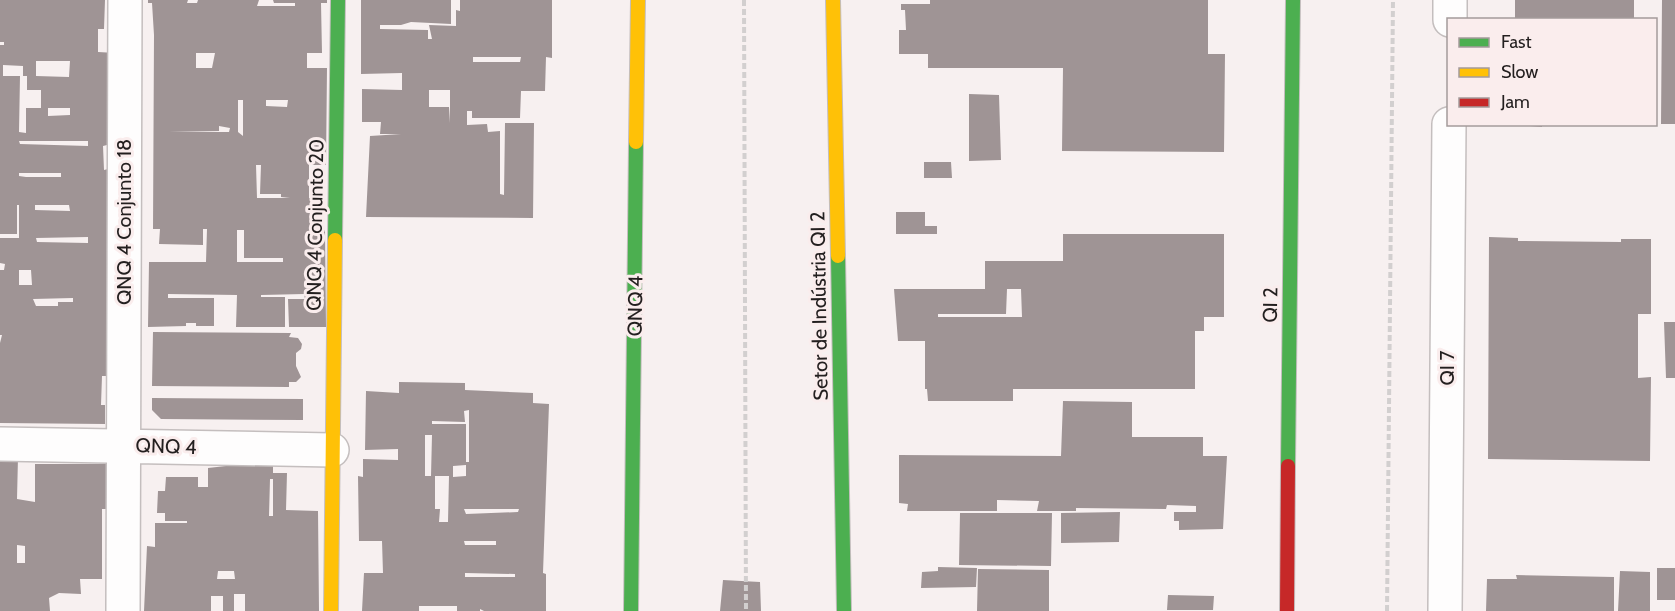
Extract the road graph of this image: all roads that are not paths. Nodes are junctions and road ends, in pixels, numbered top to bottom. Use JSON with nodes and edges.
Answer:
{"nodes":[{"id":1,"x":125,"y":0,"type":"edge"},
{"id":2,"x":338,"y":0,"type":"edge"},
{"id":3,"x":638,"y":0,"type":"edge"},
{"id":4,"x":833,"y":0,"type":"edge"},
{"id":5,"x":1293,"y":0,"type":"edge"},
{"id":6,"x":1450,"y":0,"type":"edge"},
{"id":7,"x":1450,"y":18,"type":"edge"},
{"id":8,"x":1449,"y":126,"type":"edge"},
{"id":9,"x":0,"y":444,"type":"edge"},
{"id":10,"x":123,"y":445,"type":"junction"},
{"id":11,"x":332,"y":450,"type":"junction"},
{"id":12,"x":123,"y":611,"type":"edge"},
{"id":13,"x":331,"y":611,"type":"edge"},
{"id":14,"x":631,"y":611,"type":"edge"},
{"id":15,"x":844,"y":611,"type":"edge"},
{"id":16,"x":1287,"y":611,"type":"edge"},
{"id":17,"x":1445,"y":611,"type":"edge"}],
"edges":[{"from":1,"to":10,"type":"street","name":"QNQ 4 Conjunto 18"},
{"from":2,"to":11,"type":"street","name":"QNQ 4 Conjunto 20"},
{"from":3,"to":14,"type":"street","name":"QNQ 4"},
{"from":4,"to":15,"type":"street","name":"Setor de Indústria QI 2"},
{"from":5,"to":16,"type":"street","name":"QI 2"},
{"from":6,"to":7,"type":"street"},
{"from":8,"to":17,"type":"street","name":"QI 7"},
{"from":9,"to":10,"type":"street","name":"QNQ 4"},
{"from":10,"to":11,"type":"street","name":"QNQ 4"},
{"from":10,"to":12,"type":"street","name":"QNQ 4 Conjunto 18"},
{"from":11,"to":13,"type":"street","name":"QNQ 4 Conjunto 20"}]}
